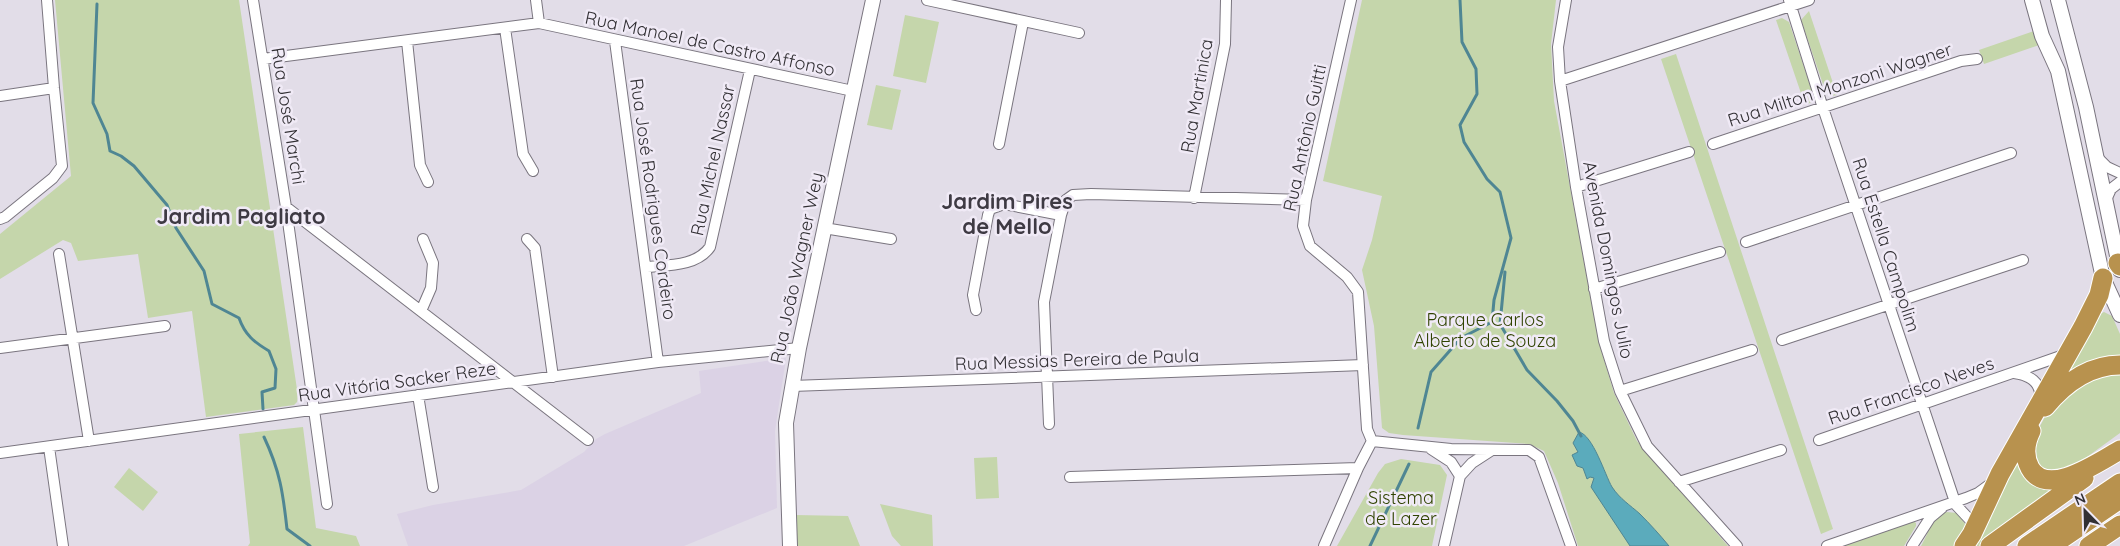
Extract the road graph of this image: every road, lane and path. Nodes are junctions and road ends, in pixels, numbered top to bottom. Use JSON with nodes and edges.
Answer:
{"nodes":[{"id":1,"x":47,"y":0,"type":"edge"},
{"id":2,"x":253,"y":0,"type":"edge"},
{"id":3,"x":536,"y":0,"type":"edge"},
{"id":4,"x":873,"y":0,"type":"edge"},
{"id":5,"x":927,"y":0,"type":"edge"},
{"id":6,"x":1226,"y":0,"type":"edge"},
{"id":7,"x":1351,"y":0,"type":"edge"},
{"id":8,"x":1566,"y":0,"type":"edge"},
{"id":9,"x":1809,"y":0,"type":"edge"},
{"id":10,"x":2032,"y":0,"type":"edge"},
{"id":11,"x":2058,"y":0,"type":"edge"},
{"id":12,"x":1790,"y":3,"type":"edge"},
{"id":13,"x":1023,"y":22,"type":"junction"},
{"id":14,"x":539,"y":24,"type":"junction"},
{"id":15,"x":505,"y":28,"type":"junction"},
{"id":16,"x":1078,"y":33,"type":"dead end"},
{"id":17,"x":407,"y":41,"type":"junction"},
{"id":18,"x":616,"y":41,"type":"junction"},
{"id":19,"x":263,"y":59,"type":"junction"},
{"id":20,"x":1977,"y":59,"type":"dead end"},
{"id":21,"x":750,"y":70,"type":"junction"},
{"id":22,"x":1560,"y":81,"type":"junction"},
{"id":23,"x":54,"y":88,"type":"junction"},
{"id":24,"x":853,"y":91,"type":"junction"},
{"id":25,"x":0,"y":96,"type":"edge"},
{"id":26,"x":1823,"y":108,"type":"junction"},
{"id":27,"x":999,"y":144,"type":"dead end"},
{"id":28,"x":1713,"y":144,"type":"dead end"},
{"id":29,"x":1689,"y":152,"type":"dead end"},
{"id":30,"x":2011,"y":154,"type":"dead end"},
{"id":31,"x":2096,"y":157,"type":"junction"},
{"id":32,"x":533,"y":171,"type":"dead end"},
{"id":33,"x":2120,"y":173,"type":"edge"},
{"id":34,"x":428,"y":182,"type":"dead end"},
{"id":35,"x":2120,"y":182,"type":"edge"},
{"id":36,"x":1576,"y":187,"type":"junction"},
{"id":37,"x":1194,"y":198,"type":"junction"},
{"id":38,"x":1306,"y":200,"type":"junction"},
{"id":39,"x":2106,"y":200,"type":"junction"},
{"id":40,"x":1855,"y":205,"type":"junction"},
{"id":41,"x":286,"y":207,"type":"junction"},
{"id":42,"x":1061,"y":215,"type":"junction"},
{"id":43,"x":0,"y":219,"type":"edge"},
{"id":44,"x":824,"y":228,"type":"junction"},
{"id":45,"x":423,"y":239,"type":"dead end"},
{"id":46,"x":527,"y":239,"type":"dead end"},
{"id":47,"x":891,"y":239,"type":"dead end"},
{"id":48,"x":1746,"y":242,"type":"dead end"},
{"id":49,"x":1720,"y":252,"type":"dead end"},
{"id":50,"x":60,"y":254,"type":"dead end"},
{"id":51,"x":2023,"y":260,"type":"dead end"},
{"id":52,"x":647,"y":267,"type":"junction"},
{"id":53,"x":2115,"y":269,"type":"edge"},
{"id":54,"x":1594,"y":289,"type":"junction"},
{"id":55,"x":1888,"y":304,"type":"junction"},
{"id":56,"x":976,"y":310,"type":"dead end"},
{"id":57,"x":421,"y":312,"type":"junction"},
{"id":58,"x":2120,"y":315,"type":"edge"},
{"id":59,"x":165,"y":326,"type":"dead end"},
{"id":60,"x":73,"y":338,"type":"junction"},
{"id":61,"x":1782,"y":340,"type":"dead end"},
{"id":62,"x":0,"y":348,"type":"edge"},
{"id":63,"x":799,"y":348,"type":"junction"},
{"id":64,"x":2070,"y":349,"type":"junction"},
{"id":65,"x":1752,"y":350,"type":"dead end"},
{"id":66,"x":658,"y":362,"type":"junction"},
{"id":67,"x":1363,"y":365,"type":"junction"},
{"id":68,"x":2120,"y":365,"type":"edge"},
{"id":69,"x":2013,"y":373,"type":"junction"},
{"id":70,"x":553,"y":376,"type":"junction"},
{"id":71,"x":1046,"y":378,"type":"junction"},
{"id":72,"x":514,"y":382,"type":"junction"},
{"id":73,"x":792,"y":386,"type":"junction"},
{"id":74,"x":1620,"y":392,"type":"junction"},
{"id":75,"x":418,"y":395,"type":"junction"},
{"id":76,"x":2040,"y":402,"type":"junction"},
{"id":77,"x":1922,"y":404,"type":"junction"},
{"id":78,"x":314,"y":410,"type":"junction"},
{"id":79,"x":1049,"y":424,"type":"dead end"},
{"id":80,"x":588,"y":440,"type":"dead end"},
{"id":81,"x":1819,"y":440,"type":"dead end"},
{"id":82,"x":89,"y":441,"type":"junction"},
{"id":83,"x":1372,"y":441,"type":"junction"},
{"id":84,"x":49,"y":446,"type":"junction"},
{"id":85,"x":1428,"y":447,"type":"junction"},
{"id":86,"x":1492,"y":450,"type":"junction"},
{"id":87,"x":1782,"y":450,"type":"dead end"},
{"id":88,"x":2120,"y":452,"type":"edge"},
{"id":89,"x":0,"y":453,"type":"edge"},
{"id":90,"x":1358,"y":468,"type":"junction"},
{"id":91,"x":2000,"y":474,"type":"junction"},
{"id":92,"x":1460,"y":476,"type":"junction"},
{"id":93,"x":1070,"y":477,"type":"dead end"},
{"id":94,"x":1679,"y":482,"type":"junction"},
{"id":95,"x":2120,"y":483,"type":"edge"},
{"id":96,"x":433,"y":487,"type":"dead end"},
{"id":97,"x":1954,"y":500,"type":"junction"},
{"id":98,"x":2120,"y":500,"type":"edge"},
{"id":99,"x":327,"y":504,"type":"dead end"},
{"id":100,"x":1915,"y":515,"type":"junction"},
{"id":101,"x":2120,"y":525,"type":"edge"},
{"id":102,"x":1921,"y":533,"type":"junction"},
{"id":103,"x":1968,"y":540,"type":"edge"},
{"id":104,"x":63,"y":546,"type":"edge"},
{"id":105,"x":790,"y":546,"type":"edge"},
{"id":106,"x":1324,"y":546,"type":"edge"},
{"id":107,"x":1444,"y":546,"type":"edge"},
{"id":108,"x":1571,"y":546,"type":"edge"},
{"id":109,"x":1737,"y":546,"type":"edge"},
{"id":110,"x":1827,"y":546,"type":"edge"},
{"id":111,"x":1912,"y":546,"type":"edge"},
{"id":112,"x":1990,"y":546,"type":"edge"},
{"id":113,"x":2027,"y":546,"type":"edge"},
{"id":114,"x":2051,"y":546,"type":"edge"},
{"id":115,"x":2089,"y":546,"type":"edge"}],
"edges":[{"from":1,"to":23,"type":"street"},
{"from":2,"to":19,"type":"street","name":"Rua José Marchi"},
{"from":3,"to":14,"type":"street"},
{"from":4,"to":24,"type":"main road","name":"Rua João Wagner Wey"},
{"from":5,"to":13,"type":"street"},
{"from":6,"to":37,"type":"street","name":"Rua Martinica"},
{"from":7,"to":38,"type":"street","name":"Rua Antônio Guitti"},
{"from":8,"to":22,"type":"street","name":"Avenida Domingos Julio"},
{"from":9,"to":12,"type":"street"},
{"from":10,"to":53,"type":"main road"},
{"from":11,"to":31,"type":"main road"},
{"from":12,"to":22,"type":"street"},
{"from":12,"to":26,"type":"street","name":"Rua Estella Campolim"},
{"from":13,"to":16,"type":"street"},
{"from":13,"to":27,"type":"street"},
{"from":14,"to":15,"type":"street","name":"Rua Manoel de Castro Affonso"},
{"from":14,"to":18,"type":"street","name":"Rua Manoel de Castro Affonso"},
{"from":15,"to":17,"type":"street","name":"Rua Manoel de Castro Affonso"},
{"from":15,"to":32,"type":"street"},
{"from":17,"to":19,"type":"street","name":"Rua Manoel de Castro Affonso"},
{"from":17,"to":34,"type":"street"},
{"from":18,"to":21,"type":"street","name":"Rua Manoel de Castro Affonso"},
{"from":18,"to":52,"type":"street","name":"Rua José Rodrigues Cordeiro"},
{"from":19,"to":41,"type":"street","name":"Rua José Marchi"},
{"from":20,"to":26,"type":"street","name":"Rua Milton Monzoni Wagner"},
{"from":21,"to":24,"type":"street","name":"Rua Manoel de Castro Affonso"},
{"from":21,"to":52,"type":"street","name":"Rua Michel Nassar"},
{"from":22,"to":36,"type":"street","name":"Avenida Domingos Julio"},
{"from":23,"to":25,"type":"street"},
{"from":23,"to":43,"type":"street"},
{"from":24,"to":44,"type":"main road","name":"Rua João Wagner Wey"},
{"from":26,"to":28,"type":"street","name":"Rua Milton Monzoni Wagner"},
{"from":26,"to":40,"type":"street","name":"Rua Estella Campolim"},
{"from":29,"to":36,"type":"street"},
{"from":30,"to":40,"type":"street"},
{"from":31,"to":33,"type":"street"},
{"from":31,"to":39,"type":"main road"},
{"from":35,"to":39,"type":"street"},
{"from":36,"to":54,"type":"street","name":"Avenida Domingos Julio"},
{"from":37,"to":38,"type":"street"},
{"from":37,"to":42,"type":"street"},
{"from":38,"to":67,"type":"street","name":"Rua Antônio Guitti"},
{"from":39,"to":53,"type":"main road"},
{"from":40,"to":48,"type":"street"},
{"from":40,"to":55,"type":"street","name":"Rua Estella Campolim"},
{"from":41,"to":57,"type":"street"},
{"from":41,"to":78,"type":"street","name":"Rua José Marchi"},
{"from":42,"to":56,"type":"street"},
{"from":42,"to":71,"type":"street"},
{"from":44,"to":47,"type":"street"},
{"from":44,"to":63,"type":"main road","name":"Rua João Wagner Wey"},
{"from":45,"to":57,"type":"street"},
{"from":46,"to":70,"type":"street"},
{"from":49,"to":54,"type":"street"},
{"from":50,"to":60,"type":"street"},
{"from":51,"to":55,"type":"street"},
{"from":52,"to":66,"type":"street","name":"Rua José Rodrigues Cordeiro"},
{"from":53,"to":58,"type":"main road"},
{"from":53,"to":64,"type":"highway"},
{"from":54,"to":74,"type":"street","name":"Avenida Domingos Julio"},
{"from":55,"to":61,"type":"street"},
{"from":55,"to":77,"type":"street","name":"Rua Estella Campolim"},
{"from":57,"to":72,"type":"street"},
{"from":59,"to":60,"type":"street"},
{"from":60,"to":62,"type":"street"},
{"from":60,"to":82,"type":"street"},
{"from":63,"to":66,"type":"street","name":"Rua Vitória Sacker Reze"},
{"from":63,"to":73,"type":"main road","name":"Rua João Wagner Wey"},
{"from":64,"to":69,"type":"street","name":"Rua Francisco Neves"},
{"from":64,"to":76,"type":"highway"},
{"from":65,"to":74,"type":"street"},
{"from":66,"to":70,"type":"street","name":"Rua Vitória Sacker Reze"},
{"from":67,"to":71,"type":"street","name":"Rua Messias Pereira de Paula"},
{"from":67,"to":83,"type":"street","name":"Rua Antônio Guitti"},
{"from":68,"to":88,"type":"highway"},
{"from":69,"to":76,"type":"street","name":"Rua Francisco Neves"},
{"from":69,"to":77,"type":"street","name":"Rua Francisco Neves"},
{"from":70,"to":72,"type":"street","name":"Rua Vitória Sacker Reze"},
{"from":71,"to":73,"type":"street","name":"Rua Messias Pereira de Paula"},
{"from":71,"to":79,"type":"street"},
{"from":72,"to":75,"type":"street","name":"Rua Vitória Sacker Reze"},
{"from":72,"to":80,"type":"street"},
{"from":73,"to":105,"type":"main road","name":"Rua João Wagner Wey"},
{"from":74,"to":94,"type":"street","name":"Avenida Domingos Julio"},
{"from":75,"to":78,"type":"street","name":"Rua Vitória Sacker Reze"},
{"from":75,"to":96,"type":"street"},
{"from":76,"to":91,"type":"highway"},
{"from":77,"to":81,"type":"street","name":"Rua Francisco Neves"},
{"from":77,"to":97,"type":"street","name":"Rua Estella Campolim"},
{"from":78,"to":82,"type":"street","name":"Rua Vitória Sacker Reze"},
{"from":78,"to":99,"type":"street","name":"Rua José Marchi"},
{"from":82,"to":84,"type":"street","name":"Rua Vitória Sacker Reze"},
{"from":83,"to":85,"type":"street"},
{"from":83,"to":90,"type":"street"},
{"from":84,"to":89,"type":"street","name":"Rua Vitória Sacker Reze"},
{"from":84,"to":104,"type":"street"},
{"from":85,"to":86,"type":"street"},
{"from":85,"to":92,"type":"street"},
{"from":86,"to":92,"type":"street"},
{"from":86,"to":108,"type":"street"},
{"from":87,"to":94,"type":"street"},
{"from":88,"to":112,"type":"highway"},
{"from":90,"to":93,"type":"street"},
{"from":90,"to":106,"type":"street"},
{"from":91,"to":97,"type":"street"},
{"from":91,"to":103,"type":"highway"},
{"from":92,"to":107,"type":"street"},
{"from":94,"to":109,"type":"street","name":"Avenida Domingos Julio"},
{"from":95,"to":113,"type":"highway"},
{"from":97,"to":100,"type":"street"},
{"from":97,"to":102,"type":"street"},
{"from":97,"to":103,"type":"street"},
{"from":98,"to":114,"type":"highway"},
{"from":100,"to":102,"type":"street"},
{"from":100,"to":110,"type":"street"},
{"from":101,"to":115,"type":"highway"},
{"from":102,"to":111,"type":"street"}]}
